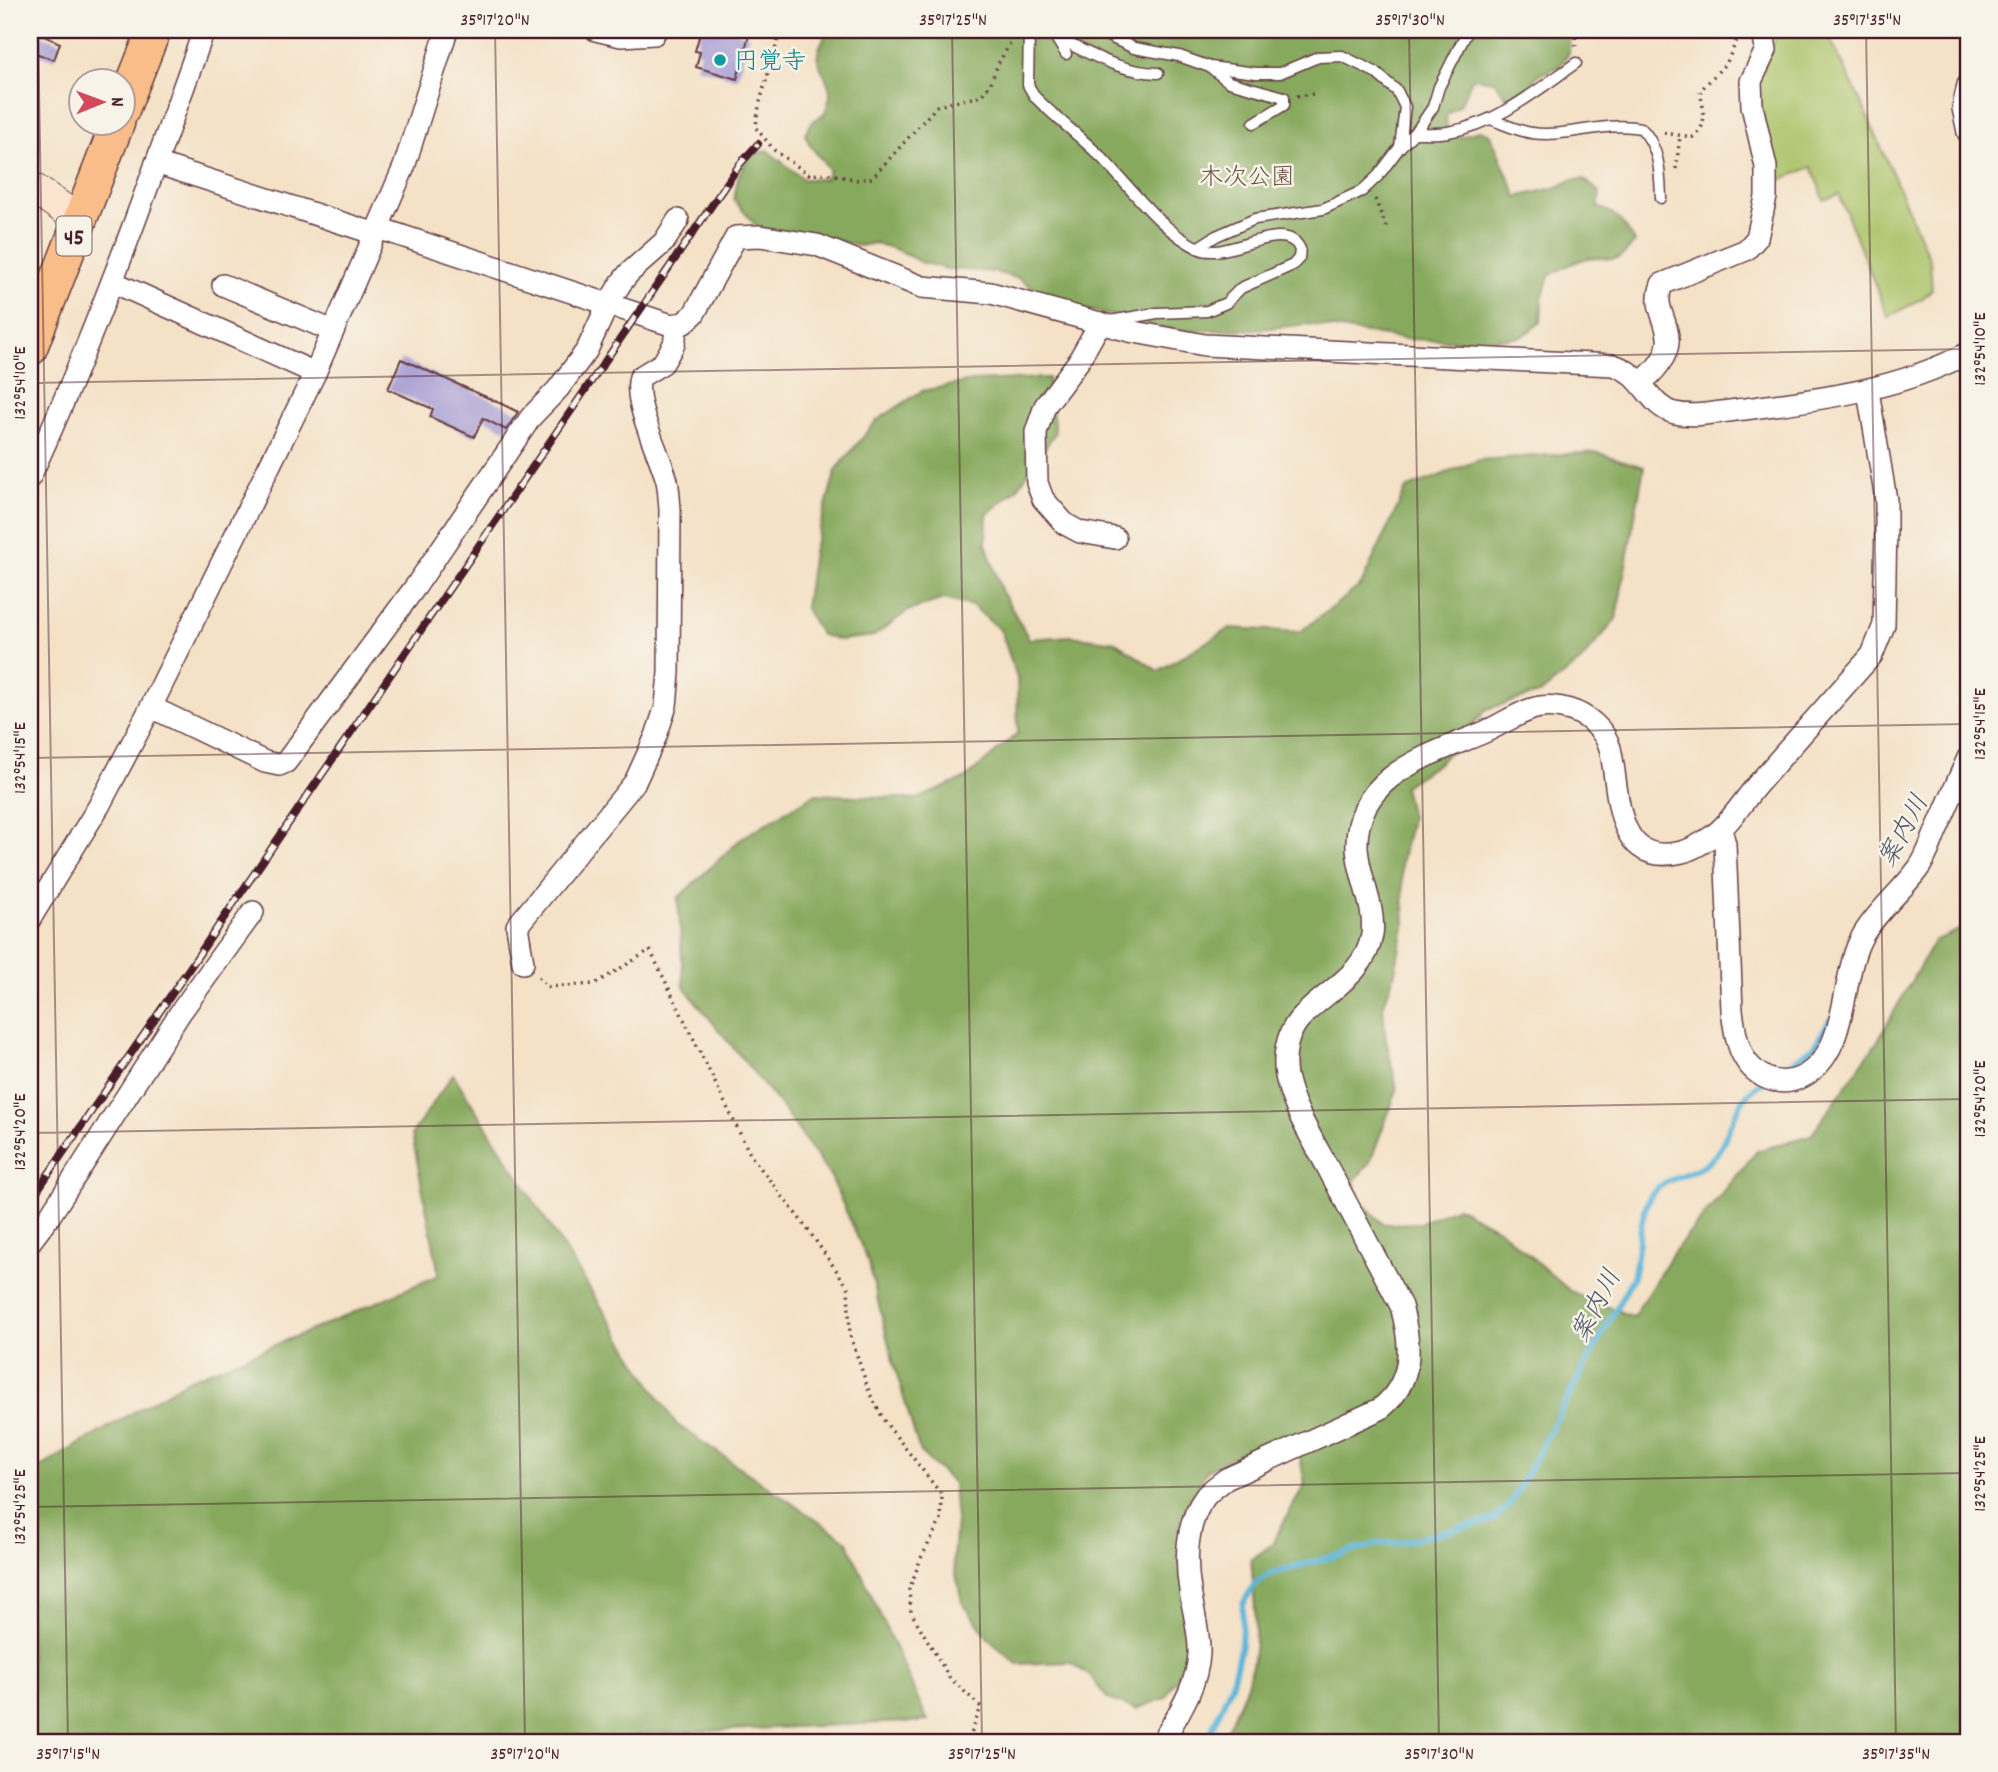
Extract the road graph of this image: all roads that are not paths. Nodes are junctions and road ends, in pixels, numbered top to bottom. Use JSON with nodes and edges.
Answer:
{"nodes":[{"id":1,"x":154,"y":30,"type":"edge"},
{"id":2,"x":205,"y":30,"type":"edge"},
{"id":3,"x":447,"y":30,"type":"edge"},
{"id":4,"x":596,"y":30,"type":"edge"},
{"id":5,"x":1029,"y":30,"type":"edge"},
{"id":6,"x":1095,"y":30,"type":"edge"},
{"id":7,"x":1468,"y":30,"type":"edge"},
{"id":8,"x":1758,"y":30,"type":"edge"},
{"id":9,"x":622,"y":33,"type":"edge"},
{"id":10,"x":654,"y":34,"type":"dead end"},
{"id":11,"x":1053,"y":34,"type":"edge"},
{"id":12,"x":1134,"y":48,"type":"junction"},
{"id":13,"x":1066,"y":54,"type":"dead end"},
{"id":14,"x":1576,"y":64,"type":"dead end"},
{"id":15,"x":1210,"y":67,"type":"junction"},
{"id":16,"x":1131,"y":70,"type":"junction"},
{"id":17,"x":1158,"y":73,"type":"dead end"},
{"id":18,"x":136,"y":76,"type":"edge"},
{"id":19,"x":1968,"y":85,"type":"edge"},
{"id":20,"x":1490,"y":119,"type":"junction"},
{"id":21,"x":1254,"y":123,"type":"dead end"},
{"id":22,"x":1968,"y":132,"type":"edge"},
{"id":23,"x":1415,"y":133,"type":"junction"},
{"id":24,"x":113,"y":136,"type":"edge"},
{"id":25,"x":1400,"y":148,"type":"junction"},
{"id":26,"x":156,"y":163,"type":"junction"},
{"id":27,"x":30,"y":186,"type":"edge"},
{"id":28,"x":1661,"y":198,"type":"dead end"},
{"id":29,"x":80,"y":220,"type":"junction"},
{"id":30,"x":678,"y":220,"type":"dead end"},
{"id":31,"x":377,"y":231,"type":"junction"},
{"id":32,"x":1198,"y":248,"type":"junction"},
{"id":33,"x":113,"y":282,"type":"junction"},
{"id":34,"x":223,"y":285,"type":"dead end"},
{"id":35,"x":608,"y":303,"type":"junction"},
{"id":36,"x":1100,"y":323,"type":"junction"},
{"id":37,"x":677,"y":325,"type":"junction"},
{"id":38,"x":333,"y":331,"type":"junction"},
{"id":39,"x":30,"y":349,"type":"edge"},
{"id":40,"x":1968,"y":353,"type":"edge"},
{"id":41,"x":315,"y":373,"type":"junction"},
{"id":42,"x":1640,"y":382,"type":"junction"},
{"id":43,"x":1868,"y":391,"type":"junction"},
{"id":44,"x":30,"y":478,"type":"edge"},
{"id":45,"x":1115,"y":538,"type":"dead end"},
{"id":46,"x":151,"y":707,"type":"junction"},
{"id":47,"x":1968,"y":758,"type":"edge"},
{"id":48,"x":1721,"y":829,"type":"junction"},
{"id":49,"x":253,"y":912,"type":"dead end"},
{"id":50,"x":30,"y":919,"type":"edge"},
{"id":51,"x":523,"y":963,"type":"road end"},
{"id":52,"x":30,"y":1242,"type":"edge"},
{"id":53,"x":1162,"y":1742,"type":"edge"}],
"edges":[{"from":1,"to":18,"type":"main road"},
{"from":2,"to":26,"type":"street"},
{"from":3,"to":31,"type":"street"},
{"from":4,"to":9,"type":"street"},
{"from":5,"to":32,"type":"lane"},
{"from":6,"to":12,"type":"lane"},
{"from":7,"to":23,"type":"lane"},
{"from":8,"to":42,"type":"street"},
{"from":9,"to":10,"type":"street"},
{"from":11,"to":13,"type":"lane"},
{"from":11,"to":16,"type":"lane"},
{"from":12,"to":15,"type":"lane"},
{"from":12,"to":16,"type":"lane"},
{"from":14,"to":20,"type":"lane"},
{"from":15,"to":21,"type":"lane"},
{"from":15,"to":25,"type":"lane"},
{"from":16,"to":17,"type":"lane"},
{"from":19,"to":22,"type":"street"},
{"from":20,"to":23,"type":"lane"},
{"from":20,"to":28,"type":"lane"},
{"from":23,"to":25,"type":"lane"},
{"from":24,"to":29,"type":"main road","number":"45"},
{"from":25,"to":32,"type":"lane"},
{"from":26,"to":31,"type":"street"},
{"from":26,"to":33,"type":"street"},
{"from":27,"to":29,"type":"street"},
{"from":29,"to":39,"type":"main road","number":"45"},
{"from":30,"to":35,"type":"street"},
{"from":31,"to":35,"type":"street"},
{"from":31,"to":38,"type":"street"},
{"from":32,"to":36,"type":"lane"},
{"from":33,"to":41,"type":"street"},
{"from":33,"to":44,"type":"street"},
{"from":34,"to":38,"type":"street"},
{"from":35,"to":37,"type":"street"},
{"from":35,"to":46,"type":"street"},
{"from":36,"to":37,"type":"street"},
{"from":36,"to":42,"type":"street"},
{"from":36,"to":45,"type":"street"},
{"from":37,"to":51,"type":"street"},
{"from":38,"to":41,"type":"street"},
{"from":40,"to":43,"type":"street"},
{"from":41,"to":46,"type":"street"},
{"from":42,"to":43,"type":"street"},
{"from":43,"to":48,"type":"street"},
{"from":46,"to":50,"type":"street"},
{"from":47,"to":48,"type":"street"},
{"from":48,"to":53,"type":"street"},
{"from":49,"to":52,"type":"street"}]}
